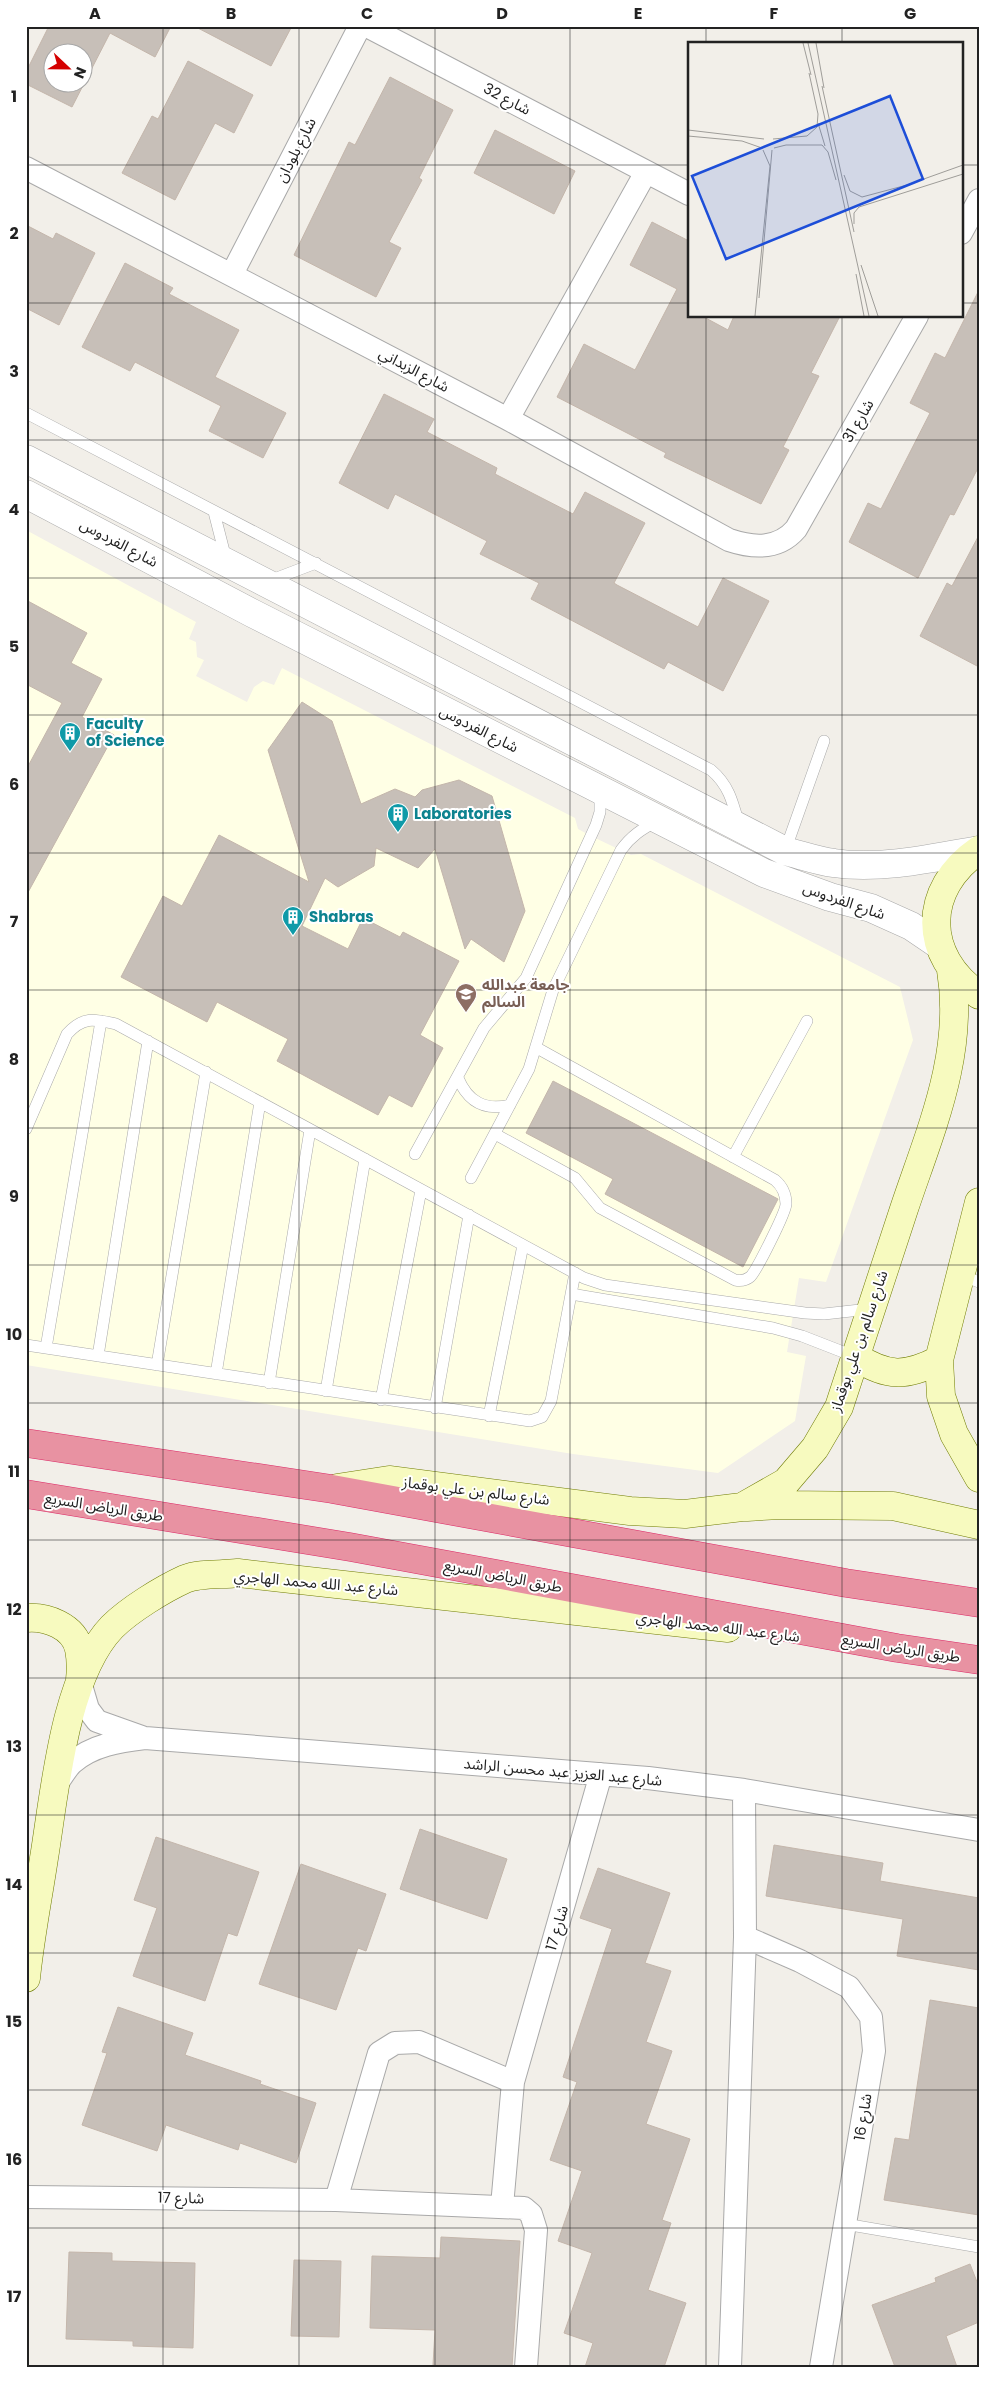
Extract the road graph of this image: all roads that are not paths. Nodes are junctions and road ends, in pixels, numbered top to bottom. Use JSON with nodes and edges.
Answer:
{"nodes":[{"id":1,"x":360,"y":26,"type":"edge"},
{"id":2,"x":367,"y":26,"type":"edge"},
{"id":3,"x":26,"y":168,"type":"edge"},
{"id":4,"x":646,"y":172,"type":"junction"},
{"id":5,"x":688,"y":193,"type":"edge"},
{"id":6,"x":979,"y":200,"type":"edge"},
{"id":7,"x":962,"y":231,"type":"edge"},
{"id":8,"x":232,"y":274,"type":"junction"},
{"id":9,"x":916,"y":318,"type":"edge"},
{"id":10,"x":26,"y":413,"type":"edge"},
{"id":11,"x":508,"y":420,"type":"junction"},
{"id":12,"x":26,"y":459,"type":"edge"},
{"id":13,"x":26,"y":494,"type":"edge"},
{"id":14,"x":214,"y":512,"type":"junction"},
{"id":15,"x":798,"y":525,"type":"joint"},
{"id":16,"x":316,"y":563,"type":"junction"},
{"id":17,"x":228,"y":564,"type":"junction"},
{"id":18,"x":264,"y":583,"type":"junction"},
{"id":19,"x":824,"y":741,"type":"dead end"},
{"id":20,"x":600,"y":791,"type":"junction"},
{"id":21,"x":659,"y":820,"type":"junction"},
{"id":22,"x":740,"y":830,"type":"junction"},
{"id":23,"x":979,"y":850,"type":"edge"},
{"id":24,"x":785,"y":851,"type":"junction"},
{"id":25,"x":939,"y":945,"type":"junction"},
{"id":26,"x":952,"y":970,"type":"junction"},
{"id":27,"x":979,"y":995,"type":"edge"},
{"id":28,"x":101,"y":1021,"type":"junction"},
{"id":29,"x":808,"y":1021,"type":"dead end"},
{"id":30,"x":148,"y":1041,"type":"junction"},
{"id":31,"x":537,"y":1048,"type":"junction"},
{"id":32,"x":206,"y":1072,"type":"junction"},
{"id":33,"x":458,"y":1078,"type":"junction"},
{"id":34,"x":260,"y":1102,"type":"junction"},
{"id":35,"x":510,"y":1105,"type":"junction"},
{"id":36,"x":26,"y":1129,"type":"edge"},
{"id":37,"x":310,"y":1130,"type":"junction"},
{"id":38,"x":494,"y":1134,"type":"junction"},
{"id":39,"x":416,"y":1154,"type":"dead end"},
{"id":40,"x":734,"y":1156,"type":"junction"},
{"id":41,"x":365,"y":1159,"type":"junction"},
{"id":42,"x":471,"y":1178,"type":"dead end"},
{"id":43,"x":421,"y":1190,"type":"junction"},
{"id":44,"x":979,"y":1202,"type":"edge"},
{"id":45,"x":469,"y":1216,"type":"junction"},
{"id":46,"x":523,"y":1245,"type":"junction"},
{"id":47,"x":575,"y":1273,"type":"junction"},
{"id":48,"x":970,"y":1279,"type":"edge"},
{"id":49,"x":571,"y":1294,"type":"junction"},
{"id":50,"x":871,"y":1309,"type":"junction"},
{"id":51,"x":26,"y":1346,"type":"edge"},
{"id":52,"x":46,"y":1348,"type":"junction"},
{"id":53,"x":98,"y":1356,"type":"junction"},
{"id":54,"x":856,"y":1357,"type":"junction"},
{"id":55,"x":939,"y":1360,"type":"junction"},
{"id":56,"x":157,"y":1365,"type":"junction"},
{"id":57,"x":216,"y":1374,"type":"junction"},
{"id":58,"x":269,"y":1383,"type":"junction"},
{"id":59,"x":326,"y":1391,"type":"junction"},
{"id":60,"x":381,"y":1400,"type":"junction"},
{"id":61,"x":435,"y":1408,"type":"junction"},
{"id":62,"x":489,"y":1416,"type":"junction"},
{"id":63,"x":26,"y":1443,"type":"edge"},
{"id":64,"x":979,"y":1478,"type":"edge"},
{"id":65,"x":332,"y":1489,"type":"junction"},
{"id":66,"x":26,"y":1494,"type":"edge"},
{"id":67,"x":742,"y":1507,"type":"junction"},
{"id":68,"x":979,"y":1525,"type":"edge"},
{"id":69,"x":979,"y":1603,"type":"edge"},
{"id":70,"x":26,"y":1618,"type":"edge"},
{"id":71,"x":896,"y":1648,"type":"junction"},
{"id":72,"x":979,"y":1660,"type":"edge"},
{"id":73,"x":80,"y":1682,"type":"junction"},
{"id":74,"x":145,"y":1738,"type":"junction"},
{"id":75,"x":600,"y":1774,"type":"junction"},
{"id":76,"x":56,"y":1785,"type":"junction"},
{"id":77,"x":744,"y":1790,"type":"junction"},
{"id":78,"x":979,"y":1830,"type":"edge"},
{"id":79,"x":745,"y":1937,"type":"junction"},
{"id":80,"x":26,"y":1978,"type":"edge"},
{"id":81,"x":513,"y":2082,"type":"junction"},
{"id":82,"x":26,"y":2197,"type":"edge"},
{"id":83,"x":336,"y":2200,"type":"junction"},
{"id":84,"x":502,"y":2206,"type":"junction"},
{"id":85,"x":845,"y":2224,"type":"junction"},
{"id":86,"x":979,"y":2247,"type":"edge"},
{"id":87,"x":526,"y":2367,"type":"edge"},
{"id":88,"x":730,"y":2367,"type":"edge"},
{"id":89,"x":821,"y":2367,"type":"edge"}],
"edges":[{"from":1,"to":8,"type":"street","name":"شارع بلودان"},
{"from":2,"to":4,"type":"street","name":"شارع 32"},
{"from":3,"to":8,"type":"street","name":"شارع الزبداني"},
{"from":4,"to":5,"type":"street","name":"شارع 32"},
{"from":4,"to":11,"type":"street"},
{"from":6,"to":7,"type":"street"},
{"from":8,"to":11,"type":"street","name":"شارع الزبداني"},
{"from":9,"to":15,"type":"street","name":"شارع 31"},
{"from":10,"to":14,"type":"lane"},
{"from":11,"to":15,"type":"street","name":"شارع الزبداني"},
{"from":12,"to":17,"type":"street","name":"شارع الفردوس"},
{"from":13,"to":20,"type":"street","name":"شارع الفردوس"},
{"from":14,"to":16,"type":"lane"},
{"from":14,"to":17,"type":"lane"},
{"from":16,"to":18,"type":"lane"},
{"from":16,"to":22,"type":"lane"},
{"from":17,"to":18,"type":"street","name":"شارع الفردوس"},
{"from":18,"to":22,"type":"street","name":"شارع الفردوس"},
{"from":19,"to":24,"type":"lane"},
{"from":20,"to":21,"type":"street","name":"شارع الفردوس"},
{"from":20,"to":33,"type":"lane"},
{"from":21,"to":25,"type":"street","name":"شارع الفردوس"},
{"from":21,"to":31,"type":"lane"},
{"from":22,"to":24,"type":"street","name":"شارع الفردوس"},
{"from":23,"to":24,"type":"street","name":"شارع الفردوس"},
{"from":23,"to":25,"type":"main road"},
{"from":25,"to":26,"type":"main road"},
{"from":26,"to":27,"type":"main road"},
{"from":26,"to":50,"type":"main road","name":"شارع سالم بن علي بوقماز"},
{"from":28,"to":30,"type":"lane"},
{"from":28,"to":36,"type":"lane"},
{"from":28,"to":52,"type":"lane"},
{"from":29,"to":40,"type":"lane"},
{"from":30,"to":32,"type":"lane"},
{"from":30,"to":53,"type":"lane"},
{"from":31,"to":35,"type":"lane"},
{"from":31,"to":40,"type":"lane"},
{"from":32,"to":34,"type":"lane"},
{"from":32,"to":56,"type":"lane"},
{"from":33,"to":35,"type":"lane"},
{"from":33,"to":39,"type":"lane"},
{"from":34,"to":37,"type":"lane"},
{"from":34,"to":57,"type":"lane"},
{"from":35,"to":38,"type":"lane"},
{"from":37,"to":41,"type":"lane"},
{"from":37,"to":58,"type":"lane"},
{"from":38,"to":40,"type":"lane"},
{"from":38,"to":42,"type":"lane"},
{"from":41,"to":43,"type":"lane"},
{"from":41,"to":59,"type":"lane"},
{"from":43,"to":45,"type":"lane"},
{"from":43,"to":60,"type":"lane"},
{"from":44,"to":48,"type":"main road"},
{"from":45,"to":46,"type":"lane"},
{"from":45,"to":61,"type":"lane"},
{"from":46,"to":47,"type":"lane"},
{"from":46,"to":62,"type":"lane"},
{"from":47,"to":49,"type":"lane"},
{"from":47,"to":50,"type":"lane"},
{"from":48,"to":55,"type":"main road"},
{"from":49,"to":54,"type":"lane"},
{"from":49,"to":62,"type":"lane"},
{"from":50,"to":54,"type":"main road","name":"شارع سالم بن علي بوقماز"},
{"from":51,"to":52,"type":"lane"},
{"from":52,"to":53,"type":"lane"},
{"from":53,"to":56,"type":"lane"},
{"from":54,"to":55,"type":"main road"},
{"from":54,"to":67,"type":"main road","name":"شارع سالم بن علي بوقماز"},
{"from":55,"to":64,"type":"main road"},
{"from":56,"to":57,"type":"lane"},
{"from":57,"to":58,"type":"lane"},
{"from":58,"to":59,"type":"lane"},
{"from":59,"to":60,"type":"lane"},
{"from":60,"to":61,"type":"lane"},
{"from":61,"to":62,"type":"lane"},
{"from":63,"to":65,"type":"highway"},
{"from":65,"to":67,"type":"main road","name":"شارع سالم بن علي بوقماز"},
{"from":65,"to":69,"type":"highway"},
{"from":66,"to":71,"type":"highway","name":"طريق الرياض السريع"},
{"from":67,"to":68,"type":"main road"},
{"from":70,"to":73,"type":"main road"},
{"from":71,"to":72,"type":"highway","name":"طريق الرياض السريع"},
{"from":71,"to":73,"type":"main road","name":"شارع عبد الله محمد الهاجري"},
{"from":73,"to":74,"type":"street","name":"شارع عبد العزيز عبد محسن الراشد"},
{"from":73,"to":76,"type":"main road","name":"شارع عبد الله محمد الهاجري"},
{"from":74,"to":75,"type":"street","name":"شارع عبد العزيز عبد محسن الراشد"},
{"from":74,"to":76,"type":"street","name":"شارع عبد العزيز عبد محسن الراشد"},
{"from":75,"to":77,"type":"street","name":"شارع عبد العزيز عبد محسن الراشد"},
{"from":75,"to":81,"type":"street","name":"شارع 17"},
{"from":76,"to":80,"type":"main road","name":"شارع عبد الله محمد الهاجري"},
{"from":77,"to":78,"type":"street","name":"شارع عبد العزيز عبد محسن الراشد"},
{"from":77,"to":79,"type":"street"},
{"from":79,"to":85,"type":"street","name":"شارع 16"},
{"from":79,"to":88,"type":"street"},
{"from":81,"to":83,"type":"street"},
{"from":81,"to":84,"type":"street","name":"شارع 17"},
{"from":82,"to":83,"type":"street","name":"شارع 17"},
{"from":83,"to":84,"type":"street","name":"شارع 17"},
{"from":84,"to":87,"type":"street"},
{"from":85,"to":86,"type":"lane"},
{"from":85,"to":89,"type":"street","name":"شارع 16"}]}
